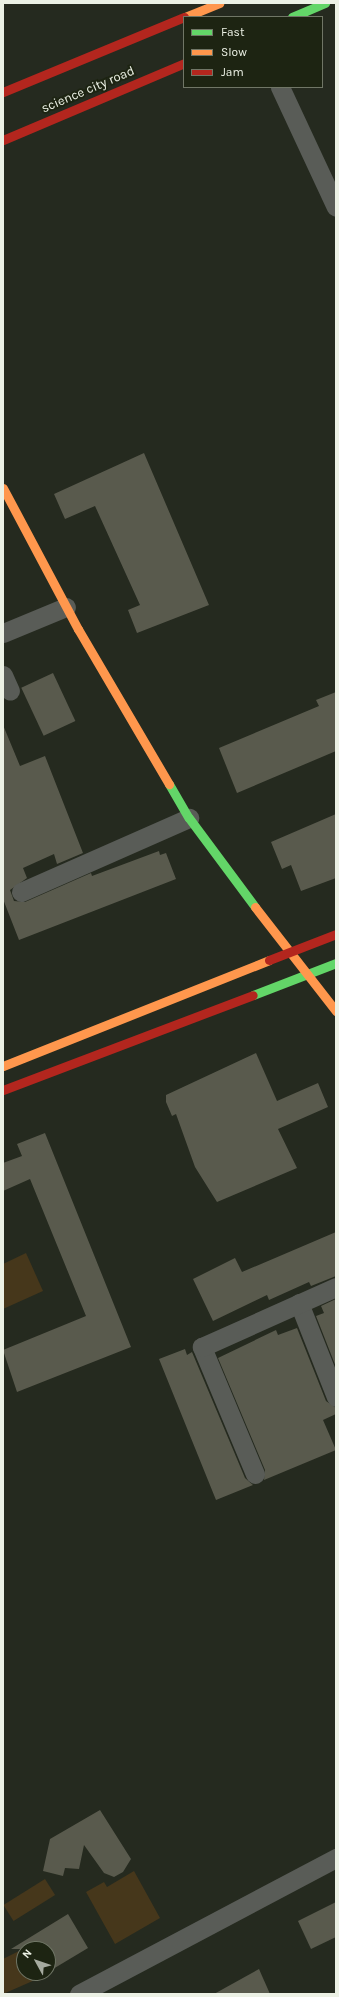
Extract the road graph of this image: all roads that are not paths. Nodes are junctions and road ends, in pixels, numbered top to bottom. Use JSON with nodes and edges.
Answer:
{"nodes":[{"id":1,"x":219,"y":3,"type":"edge"},
{"id":2,"x":325,"y":3,"type":"edge"},
{"id":3,"x":186,"y":16,"type":"edge"},
{"id":4,"x":294,"y":16,"type":"edge"},
{"id":5,"x":183,"y":17,"type":"edge"},
{"id":6,"x":183,"y":63,"type":"edge"},
{"id":7,"x":280,"y":88,"type":"edge"},
{"id":8,"x":3,"y":92,"type":"edge"},
{"id":9,"x":3,"y":140,"type":"edge"},
{"id":10,"x":336,"y":207,"type":"edge"},
{"id":11,"x":4,"y":492,"type":"edge"},
{"id":12,"x":66,"y":607,"type":"junction"},
{"id":13,"x":3,"y":633,"type":"edge"},
{"id":14,"x":188,"y":818,"type":"junction"},
{"id":15,"x":21,"y":892,"type":"dead end"},
{"id":16,"x":336,"y":934,"type":"edge"},
{"id":17,"x":289,"y":953,"type":"junction"},
{"id":18,"x":336,"y":963,"type":"edge"},
{"id":19,"x":308,"y":974,"type":"junction"},
{"id":20,"x":336,"y":1011,"type":"edge"},
{"id":21,"x":3,"y":1066,"type":"edge"},
{"id":22,"x":3,"y":1090,"type":"edge"},
{"id":23,"x":336,"y":1287,"type":"edge"},
{"id":24,"x":299,"y":1303,"type":"junction"},
{"id":25,"x":336,"y":1397,"type":"edge"},
{"id":26,"x":255,"y":1474,"type":"dead end"},
{"id":27,"x":336,"y":1858,"type":"edge"},
{"id":28,"x":79,"y":1994,"type":"edge"}],
"edges":[{"from":1,"to":3,"type":"street"},
{"from":2,"to":4,"type":"street"},
{"from":5,"to":8,"type":"street"},
{"from":6,"to":9,"type":"street","name":"science city road"},
{"from":7,"to":10,"type":"street"},
{"from":11,"to":12,"type":"street"},
{"from":12,"to":13,"type":"street"},
{"from":12,"to":14,"type":"street"},
{"from":14,"to":15,"type":"street"},
{"from":14,"to":17,"type":"street"},
{"from":16,"to":17,"type":"street"},
{"from":17,"to":19,"type":"street"},
{"from":17,"to":21,"type":"street"},
{"from":18,"to":19,"type":"street"},
{"from":19,"to":20,"type":"street"},
{"from":19,"to":22,"type":"street"},
{"from":23,"to":24,"type":"street"},
{"from":24,"to":25,"type":"street"},
{"from":24,"to":26,"type":"street"},
{"from":27,"to":28,"type":"street"}]}
